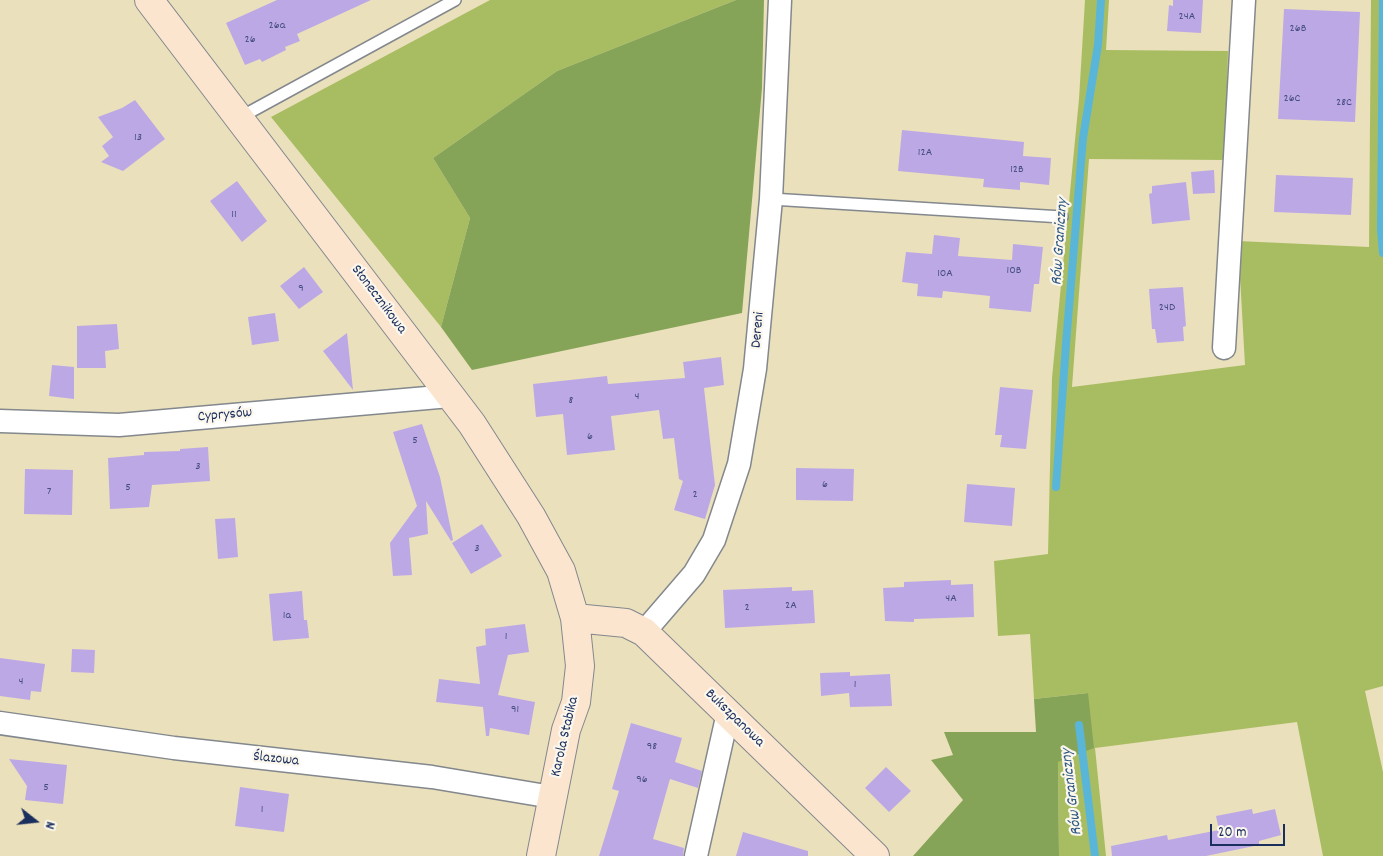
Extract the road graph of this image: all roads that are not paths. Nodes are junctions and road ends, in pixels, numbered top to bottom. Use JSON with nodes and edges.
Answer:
{"nodes":[{"id":1,"x":149,"y":0,"type":"edge"},
{"id":2,"x":455,"y":0,"type":"edge"},
{"id":3,"x":780,"y":0,"type":"edge"},
{"id":4,"x":1244,"y":0,"type":"edge"},
{"id":5,"x":239,"y":118,"type":"junction"},
{"id":6,"x":771,"y":199,"type":"junction"},
{"id":7,"x":1062,"y":217,"type":"dead end"},
{"id":8,"x":1224,"y":348,"type":"dead end"},
{"id":9,"x":450,"y":396,"type":"junction"},
{"id":10,"x":0,"y":421,"type":"edge"},
{"id":11,"x":575,"y":618,"type":"junction"},
{"id":12,"x":644,"y":632,"type":"junction"},
{"id":13,"x":728,"y":713,"type":"junction"},
{"id":14,"x":0,"y":723,"type":"edge"},
{"id":15,"x":552,"y":797,"type":"junction"},
{"id":16,"x":540,"y":856,"type":"edge"},
{"id":17,"x":696,"y":856,"type":"edge"},
{"id":18,"x":875,"y":856,"type":"edge"}],
"edges":[{"from":1,"to":5,"type":"street","name":"Słonecznikowa"},
{"from":2,"to":5,"type":"lane"},
{"from":3,"to":6,"type":"street","name":"Dereni"},
{"from":4,"to":8,"type":"street"},
{"from":5,"to":9,"type":"street","name":"Słonecznikowa"},
{"from":6,"to":7,"type":"lane"},
{"from":6,"to":12,"type":"street","name":"Dereni"},
{"from":9,"to":10,"type":"street","name":"Cyprysów"},
{"from":9,"to":11,"type":"street","name":"Słonecznikowa"},
{"from":11,"to":12,"type":"street","name":"Bukszpanowa"},
{"from":11,"to":15,"type":"street","name":"Karola Stabika"},
{"from":12,"to":13,"type":"street","name":"Bukszpanowa"},
{"from":13,"to":17,"type":"street"},
{"from":13,"to":18,"type":"street","name":"Bukszpanowa"},
{"from":14,"to":15,"type":"street","name":"Ślazowa"},
{"from":15,"to":16,"type":"street","name":"Karola Stabika"}]}
